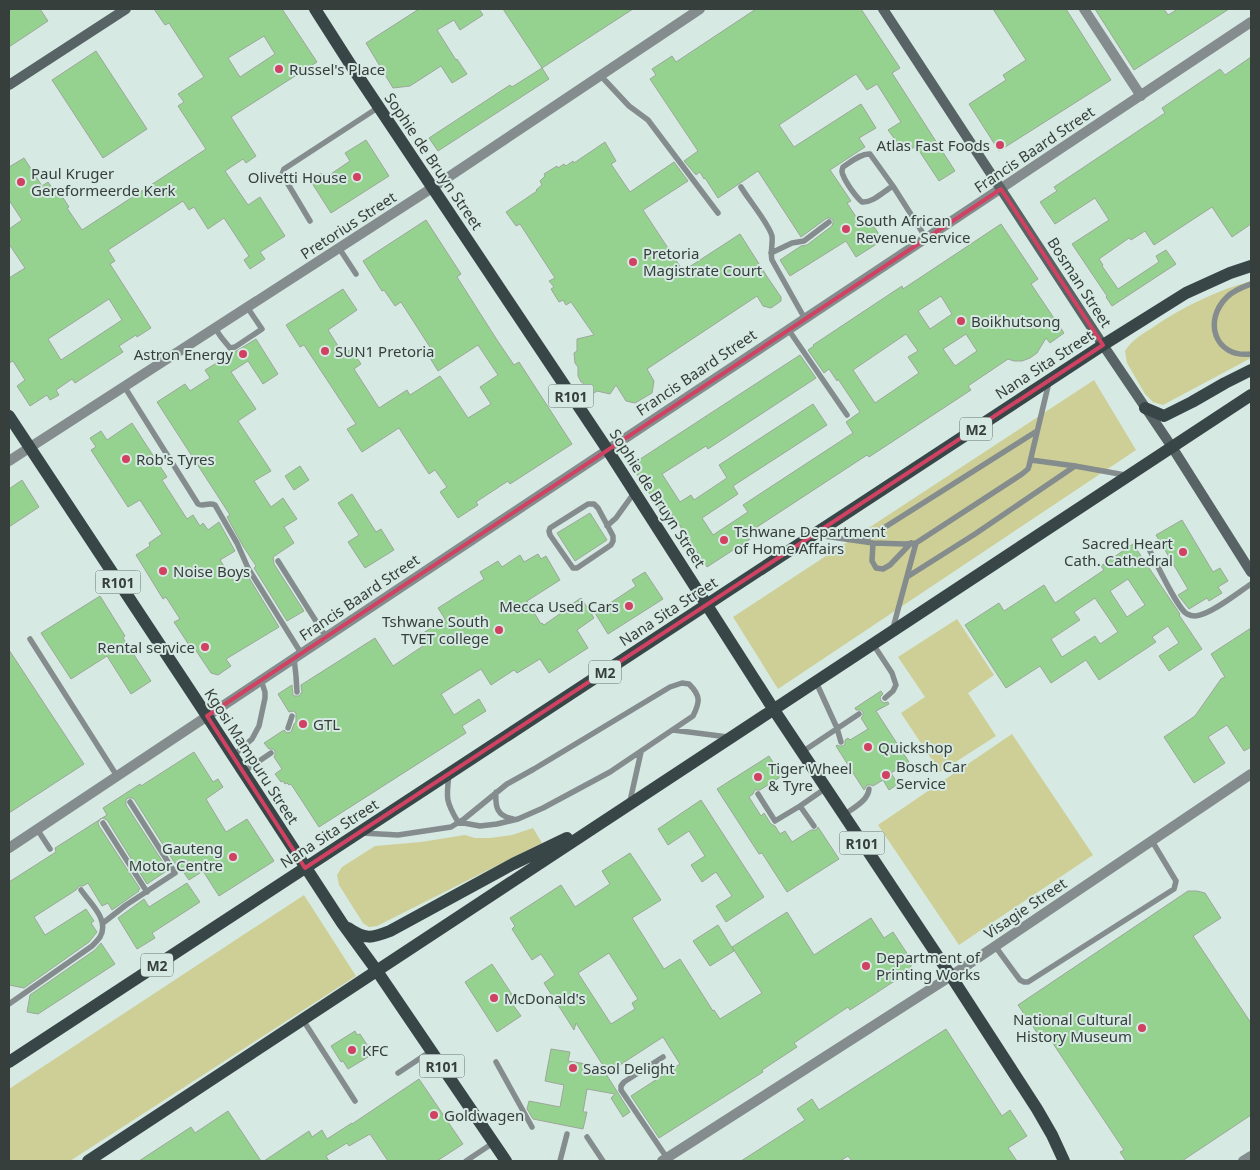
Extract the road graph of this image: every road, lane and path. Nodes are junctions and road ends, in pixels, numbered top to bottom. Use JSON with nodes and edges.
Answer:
{"nodes":[{"id":1,"x":125,"y":9,"type":"edge"},
{"id":2,"x":315,"y":9,"type":"edge"},
{"id":3,"x":700,"y":9,"type":"edge"},
{"id":4,"x":883,"y":9,"type":"edge"},
{"id":5,"x":1084,"y":9,"type":"edge"},
{"id":6,"x":1251,"y":22,"type":"edge"},
{"id":7,"x":601,"y":76,"type":"junction"},
{"id":8,"x":9,"y":85,"type":"edge"},
{"id":9,"x":1141,"y":96,"type":"junction"},
{"id":10,"x":379,"y":107,"type":"junction"},
{"id":11,"x":892,"y":186,"type":"junction"},
{"id":12,"x":741,"y":187,"type":"dead end"},
{"id":13,"x":432,"y":188,"type":"junction"},
{"id":14,"x":1001,"y":189,"type":"junction"},
{"id":15,"x":718,"y":213,"type":"dead end"},
{"id":16,"x":310,"y":221,"type":"dead end"},
{"id":17,"x":829,"y":222,"type":"dead end"},
{"id":18,"x":926,"y":238,"type":"junction"},
{"id":19,"x":339,"y":248,"type":"junction"},
{"id":20,"x":771,"y":253,"type":"junction"},
{"id":21,"x":1251,"y":266,"type":"edge"},
{"id":22,"x":356,"y":274,"type":"dead end"},
{"id":23,"x":1251,"y":284,"type":"edge"},
{"id":24,"x":248,"y":307,"type":"junction"},
{"id":25,"x":805,"y":318,"type":"junction"},
{"id":26,"x":215,"y":328,"type":"junction"},
{"id":27,"x":788,"y":329,"type":"junction"},
{"id":28,"x":1103,"y":345,"type":"junction"},
{"id":29,"x":1251,"y":354,"type":"edge"},
{"id":30,"x":1251,"y":370,"type":"edge"},
{"id":31,"x":1049,"y":380,"type":"junction"},
{"id":32,"x":124,"y":386,"type":"junction"},
{"id":33,"x":1251,"y":395,"type":"edge"},
{"id":34,"x":1145,"y":408,"type":"junction"},
{"id":35,"x":847,"y":415,"type":"dead end"},
{"id":36,"x":9,"y":416,"type":"edge"},
{"id":37,"x":1038,"y":431,"type":"junction"},
{"id":38,"x":1172,"y":447,"type":"junction"},
{"id":39,"x":30,"y":448,"type":"junction"},
{"id":40,"x":607,"y":450,"type":"junction"},
{"id":41,"x":1031,"y":460,"type":"junction"},
{"id":42,"x":9,"y":461,"type":"edge"},
{"id":43,"x":1075,"y":466,"type":"junction"},
{"id":44,"x":1128,"y":476,"type":"junction"},
{"id":45,"x":635,"y":492,"type":"junction"},
{"id":46,"x":607,"y":526,"type":"junction"},
{"id":47,"x":815,"y":534,"type":"junction"},
{"id":48,"x":863,"y":541,"type":"junction"},
{"id":49,"x":873,"y":543,"type":"junction"},
{"id":50,"x":913,"y":543,"type":"junction"},
{"id":51,"x":1150,"y":551,"type":"dead end"},
{"id":52,"x":278,"y":561,"type":"dead end"},
{"id":53,"x":1251,"y":572,"type":"edge"},
{"id":54,"x":907,"y":577,"type":"junction"},
{"id":55,"x":1251,"y":584,"type":"edge"},
{"id":56,"x":708,"y":605,"type":"junction"},
{"id":57,"x":892,"y":632,"type":"junction"},
{"id":58,"x":326,"y":637,"type":"junction"},
{"id":59,"x":30,"y":639,"type":"dead end"},
{"id":60,"x":873,"y":644,"type":"junction"},
{"id":61,"x":298,"y":655,"type":"junction"},
{"id":62,"x":261,"y":680,"type":"junction"},
{"id":63,"x":816,"y":682,"type":"junction"},
{"id":64,"x":297,"y":692,"type":"dead end"},
{"id":65,"x":885,"y":698,"type":"dead end"},
{"id":66,"x":774,"y":710,"type":"junction"},
{"id":67,"x":859,"y":714,"type":"dead end"},
{"id":68,"x":207,"y":716,"type":"junction"},
{"id":69,"x":292,"y":716,"type":"dead end"},
{"id":70,"x":288,"y":728,"type":"dead end"},
{"id":71,"x":837,"y":728,"type":"junction"},
{"id":72,"x":673,"y":730,"type":"junction"},
{"id":73,"x":732,"y":737,"type":"junction"},
{"id":74,"x":841,"y":742,"type":"dead end"},
{"id":75,"x":641,"y":752,"type":"junction"},
{"id":76,"x":802,"y":752,"type":"junction"},
{"id":77,"x":271,"y":753,"type":"dead end"},
{"id":78,"x":233,"y":756,"type":"junction"},
{"id":79,"x":243,"y":772,"type":"junction"},
{"id":80,"x":450,"y":773,"type":"junction"},
{"id":81,"x":1251,"y":774,"type":"edge"},
{"id":82,"x":117,"y":776,"type":"junction"},
{"id":83,"x":826,"y":788,"type":"junction"},
{"id":84,"x":869,"y":789,"type":"dead end"},
{"id":85,"x":496,"y":792,"type":"junction"},
{"id":86,"x":758,"y":794,"type":"dead end"},
{"id":87,"x":130,"y":802,"type":"dead end"},
{"id":88,"x":629,"y":805,"type":"junction"},
{"id":89,"x":800,"y":806,"type":"junction"},
{"id":90,"x":844,"y":815,"type":"junction"},
{"id":91,"x":518,"y":819,"type":"junction"},
{"id":92,"x":605,"y":820,"type":"junction"},
{"id":93,"x":458,"y":822,"type":"junction"},
{"id":94,"x":103,"y":823,"type":"dead end"},
{"id":95,"x":814,"y":826,"type":"dead end"},
{"id":96,"x":37,"y":829,"type":"junction"},
{"id":97,"x":359,"y":833,"type":"junction"},
{"id":98,"x":1152,"y":841,"type":"junction"},
{"id":99,"x":9,"y":848,"type":"edge"},
{"id":100,"x":50,"y":849,"type":"dead end"},
{"id":101,"x":305,"y":868,"type":"junction"},
{"id":102,"x":81,"y":890,"type":"dead end"},
{"id":103,"x":147,"y":892,"type":"junction"},
{"id":104,"x":103,"y":923,"type":"junction"},
{"id":105,"x":342,"y":923,"type":"junction"},
{"id":106,"x":995,"y":946,"type":"junction"},
{"id":107,"x":376,"y":971,"type":"junction"},
{"id":108,"x":951,"y":976,"type":"junction"},
{"id":109,"x":9,"y":1004,"type":"edge"},
{"id":110,"x":303,"y":1020,"type":"junction"},
{"id":111,"x":431,"y":1051,"type":"junction"},
{"id":112,"x":663,"y":1057,"type":"dead end"},
{"id":113,"x":9,"y":1062,"type":"edge"},
{"id":114,"x":496,"y":1062,"type":"dead end"},
{"id":115,"x":398,"y":1073,"type":"dead end"},
{"id":116,"x":355,"y":1101,"type":"dead end"},
{"id":117,"x":532,"y":1126,"type":"dead end"},
{"id":118,"x":567,"y":1134,"type":"dead end"},
{"id":119,"x":587,"y":1137,"type":"dead end"},
{"id":120,"x":494,"y":1142,"type":"junction"},
{"id":121,"x":1251,"y":1156,"type":"edge"},
{"id":122,"x":664,"y":1160,"type":"edge"},
{"id":123,"x":90,"y":1161,"type":"edge"},
{"id":124,"x":466,"y":1161,"type":"edge"},
{"id":125,"x":506,"y":1161,"type":"edge"},
{"id":126,"x":560,"y":1161,"type":"edge"},
{"id":127,"x":603,"y":1161,"type":"edge"},
{"id":128,"x":1064,"y":1161,"type":"edge"},
{"id":129,"x":1243,"y":1161,"type":"edge"}],
"edges":[{"from":1,"to":8,"type":"main road"},
{"from":2,"to":10,"type":"main road","name":"Sophie de Bruyn Street","number":"R101"},
{"from":3,"to":7,"type":"street","name":"Pretorius Street"},
{"from":4,"to":14,"type":"main road","name":"Bosman Street"},
{"from":5,"to":9,"type":"street"},
{"from":6,"to":9,"type":"street","name":"Francis Baard Street"},
{"from":7,"to":13,"type":"street","name":"Pretorius Street"},
{"from":7,"to":15,"type":"lane"},
{"from":9,"to":14,"type":"street","name":"Francis Baard Street"},
{"from":10,"to":13,"type":"main road","name":"Sophie de Bruyn Street","number":"R101"},
{"from":10,"to":16,"type":"lane"},
{"from":11,"to":11,"type":"lane"},
{"from":11,"to":18,"type":"lane"},
{"from":12,"to":20,"type":"lane"},
{"from":13,"to":19,"type":"street","name":"Pretorius Street"},
{"from":13,"to":40,"type":"main road","name":"Sophie de Bruyn Street","number":"R101"},
{"from":14,"to":18,"type":"street","name":"Francis Baard Street"},
{"from":14,"to":28,"type":"main road","name":"Bosman Street"},
{"from":17,"to":20,"type":"lane"},
{"from":18,"to":25,"type":"street","name":"Francis Baard Street"},
{"from":19,"to":22,"type":"lane"},
{"from":19,"to":24,"type":"street","name":"Pretorius Street"},
{"from":20,"to":25,"type":"lane"},
{"from":21,"to":28,"type":"main road","name":"Nana Sita Street","number":"M2"},
{"from":23,"to":29,"type":"lane"},
{"from":24,"to":26,"type":"street","name":"Pretorius Street"},
{"from":24,"to":26,"type":"lane"},
{"from":25,"to":27,"type":"street","name":"Francis Baard Street"},
{"from":26,"to":32,"type":"street","name":"Pretorius Street"},
{"from":27,"to":35,"type":"lane"},
{"from":27,"to":40,"type":"street","name":"Francis Baard Street"},
{"from":28,"to":31,"type":"main road","name":"Nana Sita Street","number":"M2"},
{"from":28,"to":34,"type":"main road","name":"Bosman Street"},
{"from":30,"to":34,"type":"main road"},
{"from":31,"to":37,"type":"lane"},
{"from":31,"to":47,"type":"main road","name":"Nana Sita Street","number":"M2"},
{"from":32,"to":39,"type":"street","name":"Pretorius Street"},
{"from":32,"to":61,"type":"lane"},
{"from":33,"to":38,"type":"main road"},
{"from":34,"to":38,"type":"main road","name":"Bosman Street"},
{"from":36,"to":39,"type":"main road","name":"Kgosi Mampuru Street","number":"R101"},
{"from":37,"to":41,"type":"lane"},
{"from":37,"to":48,"type":"lane"},
{"from":38,"to":44,"type":"main road"},
{"from":38,"to":53,"type":"main road","name":"Bosman Street"},
{"from":39,"to":42,"type":"street","name":"Pretorius Street"},
{"from":39,"to":68,"type":"main road","name":"Kgosi Mampuru Street","number":"R101"},
{"from":40,"to":45,"type":"main road","name":"Sophie de Bruyn Street","number":"R101"},
{"from":40,"to":58,"type":"street","name":"Francis Baard Street"},
{"from":41,"to":43,"type":"lane"},
{"from":41,"to":50,"type":"lane"},
{"from":43,"to":44,"type":"lane"},
{"from":43,"to":54,"type":"lane"},
{"from":44,"to":57,"type":"main road"},
{"from":45,"to":46,"type":"lane"},
{"from":45,"to":56,"type":"main road","name":"Sophie de Bruyn Street","number":"R101"},
{"from":46,"to":46,"type":"lane"},
{"from":47,"to":48,"type":"lane"},
{"from":47,"to":56,"type":"main road","name":"Nana Sita Street","number":"M2"},
{"from":48,"to":49,"type":"lane"},
{"from":49,"to":50,"type":"lane"},
{"from":49,"to":50,"type":"lane"},
{"from":50,"to":54,"type":"lane"},
{"from":51,"to":55,"type":"lane"},
{"from":52,"to":58,"type":"lane"},
{"from":54,"to":57,"type":"lane"},
{"from":56,"to":66,"type":"main road","name":"Sophie de Bruyn Street","number":"R101"},
{"from":56,"to":80,"type":"main road","name":"Nana Sita Street","number":"M2"},
{"from":57,"to":60,"type":"main road"},
{"from":58,"to":61,"type":"street","name":"Francis Baard Street"},
{"from":59,"to":82,"type":"lane"},
{"from":60,"to":63,"type":"main road"},
{"from":60,"to":65,"type":"lane"},
{"from":61,"to":62,"type":"street","name":"Francis Baard Street"},
{"from":61,"to":64,"type":"lane"},
{"from":62,"to":68,"type":"street","name":"Francis Baard Street"},
{"from":62,"to":78,"type":"lane"},
{"from":63,"to":66,"type":"main road"},
{"from":63,"to":71,"type":"lane"},
{"from":66,"to":73,"type":"main road"},
{"from":66,"to":76,"type":"main road","name":"Sophie de Bruyn Street","number":"R101"},
{"from":67,"to":71,"type":"lane"},
{"from":68,"to":78,"type":"main road","name":"Kgosi Mampuru Street","number":"R101"},
{"from":68,"to":82,"type":"street","name":"Francis Baard Street"},
{"from":69,"to":70,"type":"lane"},
{"from":71,"to":74,"type":"lane"},
{"from":71,"to":76,"type":"lane"},
{"from":72,"to":73,"type":"lane"},
{"from":72,"to":75,"type":"lane"},
{"from":72,"to":85,"type":"lane"},
{"from":73,"to":88,"type":"main road"},
{"from":75,"to":88,"type":"lane"},
{"from":75,"to":91,"type":"lane"},
{"from":76,"to":83,"type":"main road","name":"Sophie de Bruyn Street","number":"R101"},
{"from":77,"to":79,"type":"lane"},
{"from":78,"to":79,"type":"main road","name":"Kgosi Mampuru Street","number":"R101"},
{"from":79,"to":101,"type":"main road","name":"Kgosi Mampuru Street","number":"R101"},
{"from":80,"to":93,"type":"lane"},
{"from":80,"to":97,"type":"main road","name":"Nana Sita Street","number":"M2"},
{"from":81,"to":98,"type":"street","name":"Visagie Street"},
{"from":82,"to":96,"type":"street","name":"Francis Baard Street"},
{"from":83,"to":89,"type":"lane"},
{"from":83,"to":90,"type":"main road","name":"Sophie de Bruyn Street","number":"R101"},
{"from":84,"to":90,"type":"lane"},
{"from":85,"to":91,"type":"lane"},
{"from":85,"to":93,"type":"lane"},
{"from":86,"to":89,"type":"lane"},
{"from":87,"to":103,"type":"lane"},
{"from":88,"to":92,"type":"main road"},
{"from":89,"to":95,"type":"lane"},
{"from":90,"to":108,"type":"main road","name":"Sophie de Bruyn Street","number":"R101"},
{"from":91,"to":93,"type":"lane"},
{"from":92,"to":105,"type":"main road"},
{"from":92,"to":107,"type":"main road"},
{"from":93,"to":97,"type":"lane"},
{"from":94,"to":103,"type":"lane"},
{"from":96,"to":99,"type":"street","name":"Francis Baard Street"},
{"from":96,"to":100,"type":"lane"},
{"from":97,"to":101,"type":"main road","name":"Nana Sita Street","number":"M2"},
{"from":98,"to":106,"type":"street","name":"Visagie Street"},
{"from":98,"to":106,"type":"lane"},
{"from":101,"to":105,"type":"main road","name":"Kgosi Mampuru Street","number":"R101"},
{"from":101,"to":113,"type":"main road","name":"Nana Sita Street","number":"M2"},
{"from":102,"to":104,"type":"lane"},
{"from":103,"to":104,"type":"lane"},
{"from":104,"to":109,"type":"lane"},
{"from":105,"to":107,"type":"main road","name":"Kgosi Mampuru Street","number":"R101"},
{"from":106,"to":108,"type":"street","name":"Visagie Street"},
{"from":107,"to":110,"type":"main road"},
{"from":107,"to":111,"type":"main road","name":"Kgosi Mampuru Street","number":"R101"},
{"from":108,"to":122,"type":"street","name":"Visagie Street"},
{"from":108,"to":128,"type":"main road","name":"Sophie de Bruyn Street","number":"R101"},
{"from":110,"to":116,"type":"lane"},
{"from":110,"to":123,"type":"main road"},
{"from":111,"to":115,"type":"lane"},
{"from":111,"to":120,"type":"main road","name":"Kgosi Mampuru Street","number":"R101"},
{"from":112,"to":122,"type":"lane"},
{"from":114,"to":117,"type":"lane"},
{"from":118,"to":126,"type":"lane"},
{"from":119,"to":127,"type":"lane"},
{"from":120,"to":124,"type":"lane"},
{"from":120,"to":125,"type":"main road","name":"Kgosi Mampuru Street","number":"R101"},
{"from":121,"to":129,"type":"street"}]}
